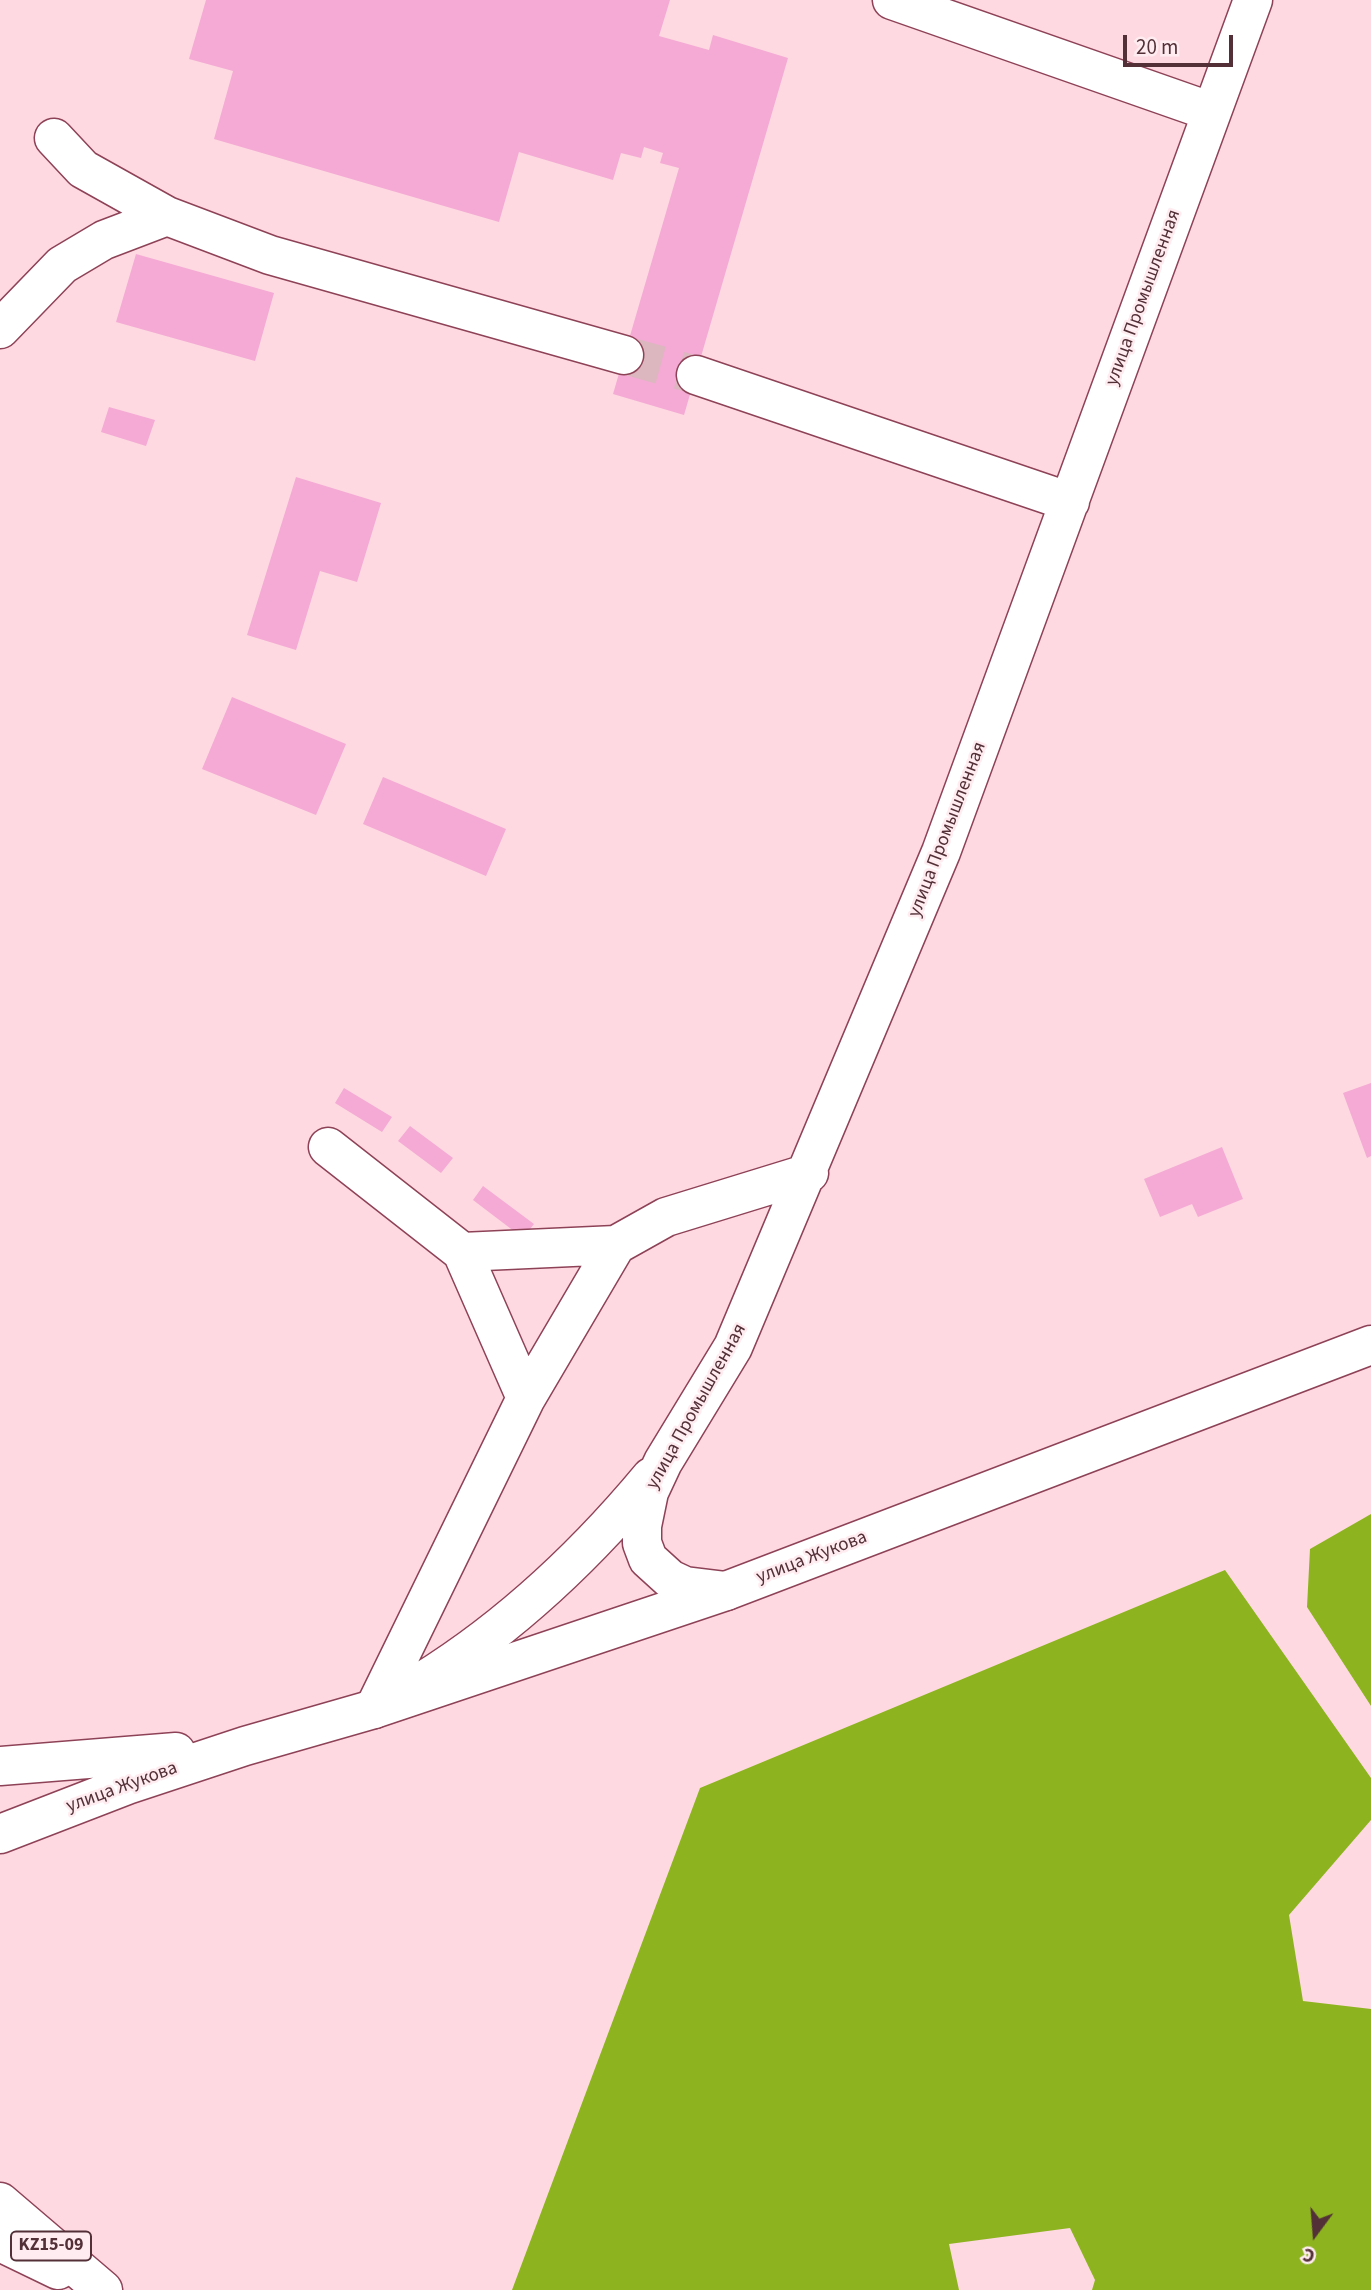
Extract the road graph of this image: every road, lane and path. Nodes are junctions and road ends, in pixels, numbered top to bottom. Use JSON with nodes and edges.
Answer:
{"nodes":[{"id":1,"x":892,"y":0,"type":"edge"},
{"id":2,"x":1253,"y":0,"type":"edge"},
{"id":3,"x":1212,"y":112,"type":"junction"},
{"id":4,"x":54,"y":138,"type":"dead end"},
{"id":5,"x":167,"y":216,"type":"junction"},
{"id":6,"x":0,"y":329,"type":"edge"},
{"id":7,"x":624,"y":355,"type":"tunnel mouth"},
{"id":8,"x":696,"y":375,"type":"tunnel mouth"},
{"id":9,"x":1070,"y":502,"type":"junction"},
{"id":10,"x":328,"y":1147,"type":"dead end"},
{"id":11,"x":809,"y":1172,"type":"junction"},
{"id":12,"x":616,"y":1245,"type":"junction"},
{"id":13,"x":462,"y":1252,"type":"junction"},
{"id":14,"x":1371,"y":1345,"type":"edge"},
{"id":15,"x":526,"y":1398,"type":"junction"},
{"id":16,"x":663,"y":1462,"type":"junction"},
{"id":17,"x":726,"y":1591,"type":"junction"},
{"id":18,"x":374,"y":1709,"type":"junction"},
{"id":19,"x":245,"y":1746,"type":"junction"},
{"id":20,"x":2,"y":1766,"type":"edge"},
{"id":21,"x":0,"y":1834,"type":"edge"},
{"id":22,"x":0,"y":2202,"type":"edge"},
{"id":23,"x":0,"y":2242,"type":"edge"},
{"id":24,"x":101,"y":2290,"type":"edge"}],
"edges":[{"from":1,"to":3,"type":"main road"},
{"from":2,"to":3,"type":"main road","name":"улица Промышленная"},
{"from":3,"to":9,"type":"main road","name":"улица Промышленная"},
{"from":4,"to":5,"type":"main road"},
{"from":5,"to":6,"type":"main road"},
{"from":5,"to":7,"type":"main road"},
{"from":8,"to":9,"type":"main road"},
{"from":9,"to":11,"type":"main road","name":"улица Промышленная"},
{"from":10,"to":13,"type":"main road"},
{"from":11,"to":12,"type":"main road"},
{"from":11,"to":16,"type":"main road","name":"улица Промышленная"},
{"from":12,"to":13,"type":"main road"},
{"from":12,"to":15,"type":"main road"},
{"from":13,"to":15,"type":"main road"},
{"from":14,"to":17,"type":"main road","name":"улица Жукова"},
{"from":15,"to":18,"type":"main road"},
{"from":16,"to":17,"type":"main road","name":"улица Промышленная"},
{"from":16,"to":18,"type":"main road"},
{"from":17,"to":18,"type":"main road","name":"улица Жукова"},
{"from":18,"to":19,"type":"main road","name":"улица Жукова"},
{"from":19,"to":20,"type":"main road","name":"улица Жукова"},
{"from":19,"to":21,"type":"main road","name":"улица Жукова"},
{"from":22,"to":24,"type":"main road","number":"KZ15-09"},
{"from":23,"to":24,"type":"main road","number":"KZ15-09"}]}
